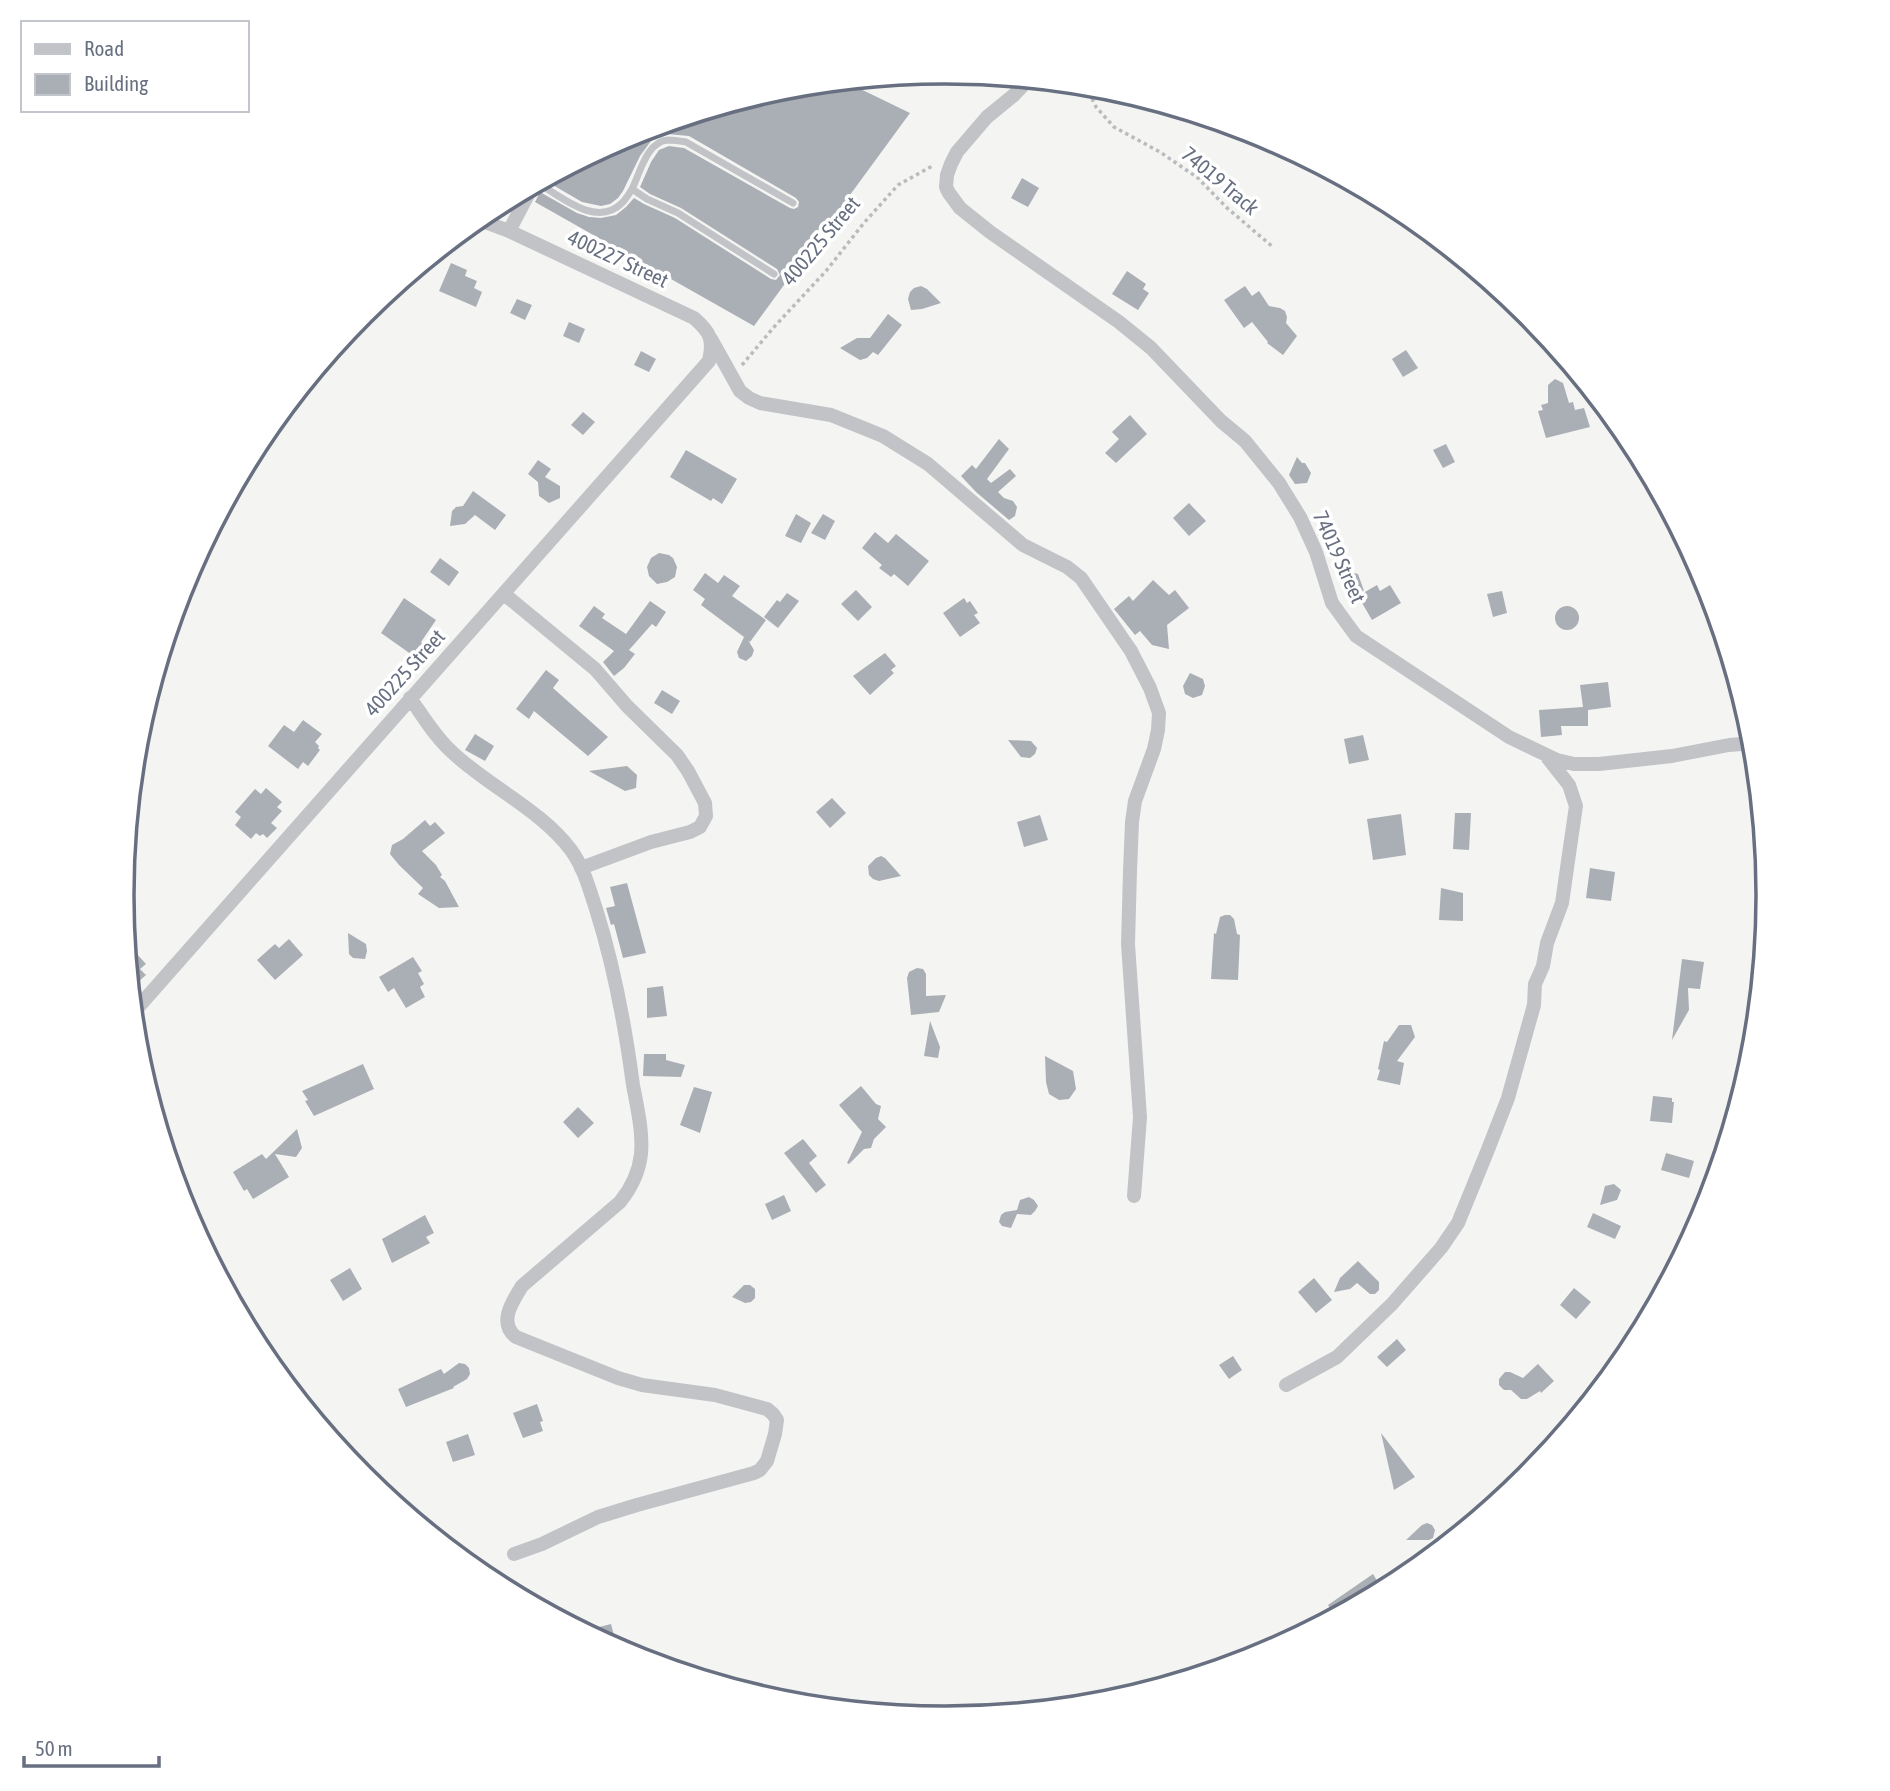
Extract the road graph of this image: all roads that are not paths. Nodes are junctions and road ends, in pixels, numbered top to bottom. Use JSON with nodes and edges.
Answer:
{"nodes":[{"id":1,"x":1020,"y":88,"type":"edge"},
{"id":2,"x":547,"y":189,"type":"edge"},
{"id":3,"x":632,"y":189,"type":"junction"},
{"id":4,"x":524,"y":202,"type":"edge"},
{"id":5,"x":793,"y":203,"type":"dead end"},
{"id":6,"x":490,"y":224,"type":"edge"},
{"id":7,"x":509,"y":231,"type":"junction"},
{"id":8,"x":774,"y":274,"type":"dead end"},
{"id":9,"x":710,"y":338,"type":"junction"},
{"id":10,"x":504,"y":594,"type":"junction"},
{"id":11,"x":410,"y":698,"type":"junction"},
{"id":12,"x":1742,"y":744,"type":"edge"},
{"id":13,"x":1545,"y":755,"type":"junction"},
{"id":14,"x":581,"y":868,"type":"junction"},
{"id":15,"x":141,"y":1004,"type":"edge"},
{"id":16,"x":1134,"y":1196,"type":"dead end"},
{"id":17,"x":1286,"y":1385,"type":"dead end"},
{"id":18,"x":514,"y":1554,"type":"dead end"}],
"edges":[{"from":1,"to":13,"type":"street","name":"74019 Street"},
{"from":2,"to":3,"type":"lane"},
{"from":3,"to":5,"type":"lane"},
{"from":3,"to":8,"type":"lane"},
{"from":4,"to":7,"type":"street"},
{"from":6,"to":7,"type":"street","name":"400227 Street"},
{"from":7,"to":9,"type":"street","name":"400227 Street"},
{"from":9,"to":10,"type":"street","name":"400225 Street"},
{"from":9,"to":16,"type":"street","name":"400227 Street"},
{"from":10,"to":11,"type":"street","name":"400225 Street"},
{"from":10,"to":14,"type":"street"},
{"from":11,"to":14,"type":"street"},
{"from":11,"to":15,"type":"street","name":"400225 Street"},
{"from":12,"to":13,"type":"street","name":"74019 Street"},
{"from":13,"to":17,"type":"street"},
{"from":14,"to":18,"type":"street"}]}
